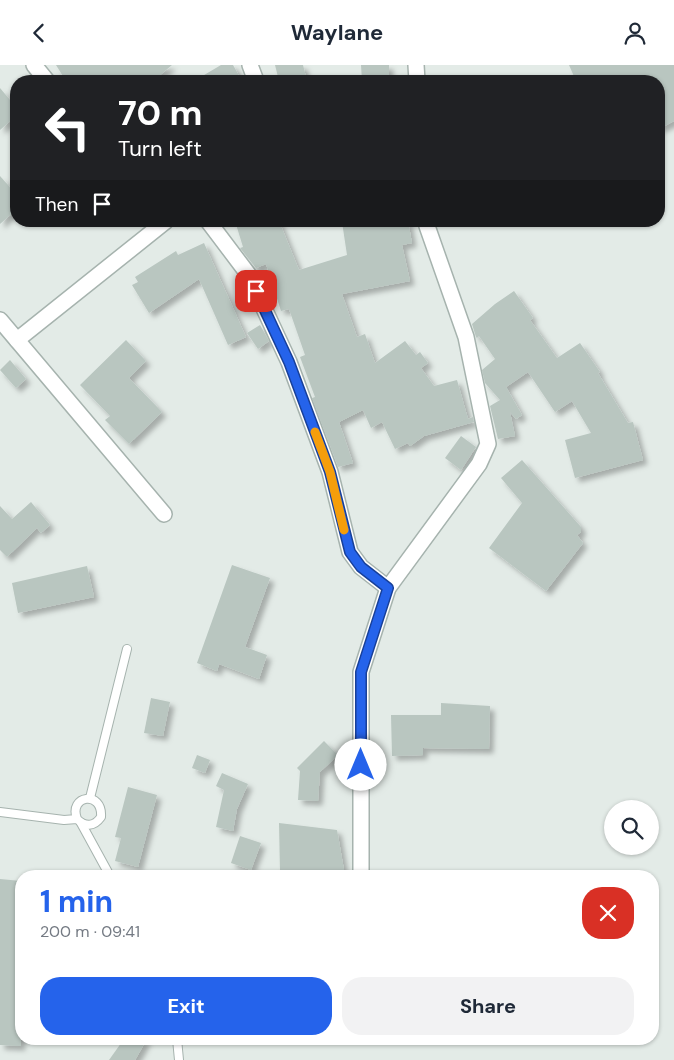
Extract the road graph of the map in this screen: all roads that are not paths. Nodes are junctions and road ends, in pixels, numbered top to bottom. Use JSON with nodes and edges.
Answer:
{"nodes":[{"id":1,"x":34,"y":65,"type":"edge"},
{"id":2,"x":42,"y":75,"type":"edge"},
{"id":3,"x":158,"y":227,"type":"edge"},
{"id":4,"x":213,"y":227,"type":"edge"},
{"id":5,"x":427,"y":227,"type":"edge"},
{"id":6,"x":0,"y":320,"type":"edge"},
{"id":7,"x":17,"y":340,"type":"junction"},
{"id":8,"x":164,"y":514,"type":"dead end"},
{"id":9,"x":388,"y":588,"type":"junction"},
{"id":10,"x":127,"y":649,"type":"dead end"},
{"id":11,"x":90,"y":799,"type":"junction"},
{"id":12,"x":0,"y":812,"type":"edge"},
{"id":13,"x":79,"y":821,"type":"junction"},
{"id":14,"x":107,"y":870,"type":"edge"},
{"id":15,"x":361,"y":870,"type":"edge"},
{"id":16,"x":178,"y":1045,"type":"edge"},
{"id":17,"x":179,"y":1060,"type":"edge"}],
"edges":[{"from":1,"to":2,"type":"street"},
{"from":3,"to":7,"type":"street"},
{"from":4,"to":9,"type":"street"},
{"from":5,"to":9,"type":"street"},
{"from":6,"to":7,"type":"street"},
{"from":7,"to":8,"type":"street"},
{"from":9,"to":15,"type":"street"},
{"from":10,"to":11,"type":"lane"},
{"from":11,"to":13,"type":"lane"},
{"from":11,"to":13,"type":"lane"},
{"from":12,"to":13,"type":"lane"},
{"from":13,"to":14,"type":"lane"},
{"from":16,"to":17,"type":"lane"}]}
